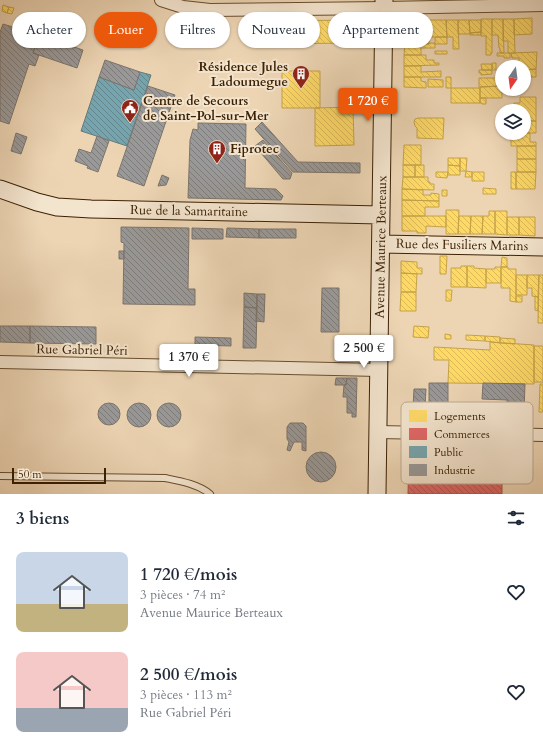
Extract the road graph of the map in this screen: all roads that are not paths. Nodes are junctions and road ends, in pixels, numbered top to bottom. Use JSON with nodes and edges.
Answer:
{"nodes":[{"id":1,"x":161,"y":0,"type":"edge"},
{"id":2,"x":384,"y":4,"type":"edge"},
{"id":3,"x":543,"y":6,"type":"edge"},
{"id":4,"x":0,"y":189,"type":"edge"},
{"id":5,"x":381,"y":215,"type":"junction"},
{"id":6,"x":381,"y":244,"type":"junction"},
{"id":7,"x":543,"y":247,"type":"edge"},
{"id":8,"x":0,"y":362,"type":"edge"},
{"id":9,"x":379,"y":370,"type":"junction"},
{"id":10,"x":378,"y":432,"type":"junction"},
{"id":11,"x":401,"y":432,"type":"edge"},
{"id":12,"x":533,"y":435,"type":"edge"},
{"id":13,"x":543,"y":435,"type":"edge"},
{"id":14,"x":0,"y":476,"type":"edge"},
{"id":15,"x":210,"y":494,"type":"edge"},
{"id":16,"x":377,"y":494,"type":"edge"}],
"edges":[{"from":1,"to":2,"type":"street"},
{"from":2,"to":3,"type":"street"},
{"from":2,"to":5,"type":"street","name":"Avenue Maurice Berteaux"},
{"from":4,"to":5,"type":"street","name":"Rue de la Samaritaine"},
{"from":5,"to":6,"type":"street","name":"Avenue Maurice Berteaux"},
{"from":6,"to":7,"type":"street","name":"Rue des Fusiliers Marins"},
{"from":6,"to":9,"type":"street","name":"Avenue Maurice Berteaux"},
{"from":8,"to":9,"type":"street","name":"Rue Gabriel Péri"},
{"from":9,"to":10,"type":"street","name":"Avenue Maurice Berteaux"},
{"from":10,"to":11,"type":"street"},
{"from":10,"to":16,"type":"street","name":"Avenue Maurice Berteaux"},
{"from":12,"to":13,"type":"street"},
{"from":14,"to":15,"type":"lane"}]}
